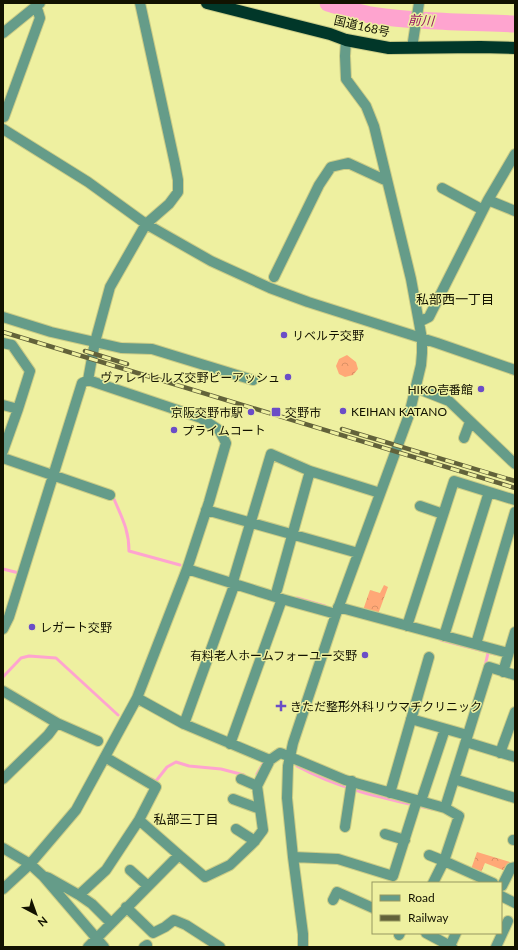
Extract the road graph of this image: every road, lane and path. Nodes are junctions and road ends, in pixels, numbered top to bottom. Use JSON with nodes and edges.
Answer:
{"nodes":[{"id":1,"x":140,"y":3,"type":"edge"},
{"id":2,"x":207,"y":3,"type":"edge"},
{"id":3,"x":419,"y":3,"type":"edge"},
{"id":4,"x":38,"y":4,"type":"edge"},
{"id":5,"x":3,"y":33,"type":"edge"},
{"id":6,"x":346,"y":40,"type":"junction"},
{"id":7,"x":412,"y":48,"type":"junction"},
{"id":8,"x":515,"y":48,"type":"edge"},
{"id":9,"x":4,"y":117,"type":"dead end"},
{"id":10,"x":3,"y":129,"type":"edge"},
{"id":11,"x":515,"y":154,"type":"edge"},
{"id":12,"x":387,"y":181,"type":"junction"},
{"id":13,"x":442,"y":188,"type":"dead end"},
{"id":14,"x":488,"y":200,"type":"junction"},
{"id":15,"x":483,"y":210,"type":"junction"},
{"id":16,"x":515,"y":211,"type":"edge"},
{"id":17,"x":146,"y":224,"type":"junction"},
{"id":18,"x":274,"y":277,"type":"dead end"},
{"id":19,"x":3,"y":317,"type":"edge"},
{"id":20,"x":419,"y":322,"type":"junction"},
{"id":21,"x":422,"y":339,"type":"junction"},
{"id":22,"x":3,"y":342,"type":"edge"},
{"id":23,"x":95,"y":342,"type":"junction"},
{"id":24,"x":515,"y":370,"type":"edge"},
{"id":25,"x":88,"y":380,"type":"junction"},
{"id":26,"x":253,"y":380,"type":"dead end"},
{"id":27,"x":416,"y":388,"type":"junction"},
{"id":28,"x":3,"y":405,"type":"edge"},
{"id":29,"x":18,"y":409,"type":"junction"},
{"id":30,"x":470,"y":422,"type":"junction"},
{"id":31,"x":464,"y":438,"type":"dead end"},
{"id":32,"x":3,"y":451,"type":"edge"},
{"id":33,"x":3,"y":458,"type":"edge"},
{"id":34,"x":515,"y":464,"type":"edge"},
{"id":35,"x":310,"y":471,"type":"junction"},
{"id":36,"x":52,"y":476,"type":"junction"},
{"id":37,"x":489,"y":492,"type":"junction"},
{"id":38,"x":380,"y":493,"type":"junction"},
{"id":39,"x":110,"y":495,"type":"dead end"},
{"id":40,"x":515,"y":500,"type":"edge"},
{"id":41,"x":420,"y":506,"type":"dead end"},
{"id":42,"x":206,"y":510,"type":"junction"},
{"id":43,"x":515,"y":512,"type":"edge"},
{"id":44,"x":443,"y":514,"type":"junction"},
{"id":45,"x":250,"y":522,"type":"junction"},
{"id":46,"x":293,"y":535,"type":"junction"},
{"id":47,"x":358,"y":553,"type":"junction"},
{"id":48,"x":187,"y":569,"type":"junction"},
{"id":49,"x":234,"y":580,"type":"junction"},
{"id":50,"x":279,"y":594,"type":"junction"},
{"id":51,"x":337,"y":611,"type":"junction"},
{"id":52,"x":407,"y":626,"type":"junction"},
{"id":53,"x":3,"y":628,"type":"edge"},
{"id":54,"x":515,"y":632,"type":"edge"},
{"id":55,"x":444,"y":636,"type":"junction"},
{"id":56,"x":476,"y":644,"type":"junction"},
{"id":57,"x":429,"y":656,"type":"dead end"},
{"id":58,"x":506,"y":660,"type":"junction"},
{"id":59,"x":515,"y":675,"type":"edge"},
{"id":60,"x":3,"y":691,"type":"edge"},
{"id":61,"x":137,"y":698,"type":"junction"},
{"id":62,"x":515,"y":712,"type":"edge"},
{"id":63,"x":411,"y":719,"type":"junction"},
{"id":64,"x":57,"y":723,"type":"junction"},
{"id":65,"x":184,"y":724,"type":"junction"},
{"id":66,"x":444,"y":729,"type":"junction"},
{"id":67,"x":465,"y":736,"type":"junction"},
{"id":68,"x":98,"y":741,"type":"dead end"},
{"id":69,"x":230,"y":744,"type":"junction"},
{"id":70,"x":500,"y":753,"type":"junction"},
{"id":71,"x":290,"y":756,"type":"junction"},
{"id":72,"x":104,"y":757,"type":"junction"},
{"id":73,"x":515,"y":758,"type":"edge"},
{"id":74,"x":270,"y":760,"type":"junction"},
{"id":75,"x":3,"y":779,"type":"edge"},
{"id":76,"x":454,"y":779,"type":"junction"},
{"id":77,"x":241,"y":780,"type":"dead end"},
{"id":78,"x":352,"y":782,"type":"junction"},
{"id":79,"x":257,"y":786,"type":"junction"},
{"id":80,"x":390,"y":793,"type":"junction"},
{"id":81,"x":515,"y":798,"type":"edge"},
{"id":82,"x":233,"y":799,"type":"dead end"},
{"id":83,"x":418,"y":801,"type":"junction"},
{"id":84,"x":441,"y":807,"type":"junction"},
{"id":85,"x":260,"y":809,"type":"junction"},
{"id":86,"x":139,"y":820,"type":"junction"},
{"id":87,"x":345,"y":827,"type":"dead end"},
{"id":88,"x":236,"y":829,"type":"dead end"},
{"id":89,"x":385,"y":834,"type":"dead end"},
{"id":90,"x":405,"y":840,"type":"junction"},
{"id":91,"x":255,"y":841,"type":"junction"},
{"id":92,"x":3,"y":848,"type":"edge"},
{"id":93,"x":179,"y":855,"type":"junction"},
{"id":94,"x":429,"y":855,"type":"dead end"},
{"id":95,"x":293,"y":857,"type":"junction"},
{"id":96,"x":444,"y":861,"type":"junction"},
{"id":97,"x":30,"y":864,"type":"junction"},
{"id":98,"x":515,"y":867,"type":"edge"},
{"id":99,"x":130,"y":870,"type":"dead end"},
{"id":100,"x":43,"y":876,"type":"junction"},
{"id":101,"x":480,"y":881,"type":"edge"},
{"id":102,"x":434,"y":882,"type":"edge"},
{"id":103,"x":502,"y":885,"type":"edge"},
{"id":104,"x":148,"y":886,"type":"junction"},
{"id":105,"x":3,"y":889,"type":"edge"},
{"id":106,"x":502,"y":890,"type":"edge"},
{"id":107,"x":79,"y":895,"type":"junction"},
{"id":108,"x":333,"y":900,"type":"dead end"},
{"id":109,"x":515,"y":903,"type":"edge"},
{"id":110,"x":126,"y":907,"type":"junction"},
{"id":111,"x":372,"y":908,"type":"edge"},
{"id":112,"x":508,"y":921,"type":"dead end"},
{"id":113,"x":111,"y":923,"type":"junction"},
{"id":114,"x":428,"y":934,"type":"edge"},
{"id":115,"x":456,"y":934,"type":"edge"},
{"id":116,"x":96,"y":938,"type":"junction"},
{"id":117,"x":451,"y":946,"type":"edge"},
{"id":118,"x":88,"y":947,"type":"edge"},
{"id":119,"x":104,"y":947,"type":"edge"},
{"id":120,"x":220,"y":947,"type":"edge"},
{"id":121,"x":303,"y":947,"type":"edge"},
{"id":122,"x":496,"y":947,"type":"edge"}],
"edges":[{"from":1,"to":17,"type":"street"},
{"from":2,"to":6,"type":"highway","name":"国道168号"},
{"from":3,"to":7,"type":"street"},
{"from":4,"to":5,"type":"street"},
{"from":4,"to":9,"type":"street"},
{"from":6,"to":7,"type":"highway","name":"国道168号"},
{"from":6,"to":12,"type":"street"},
{"from":7,"to":8,"type":"highway","name":"国道168号"},
{"from":10,"to":17,"type":"street"},
{"from":11,"to":14,"type":"street"},
{"from":12,"to":18,"type":"street"},
{"from":12,"to":20,"type":"street"},
{"from":13,"to":15,"type":"street"},
{"from":14,"to":15,"type":"street"},
{"from":14,"to":16,"type":"street"},
{"from":15,"to":20,"type":"street"},
{"from":17,"to":21,"type":"street"},
{"from":17,"to":23,"type":"street"},
{"from":19,"to":23,"type":"street"},
{"from":20,"to":21,"type":"street"},
{"from":21,"to":24,"type":"street"},
{"from":21,"to":27,"type":"street"},
{"from":22,"to":29,"type":"street"},
{"from":23,"to":25,"type":"street"},
{"from":23,"to":26,"type":"street"},
{"from":25,"to":36,"type":"street"},
{"from":25,"to":42,"type":"street"},
{"from":27,"to":30,"type":"street"},
{"from":27,"to":38,"type":"street"},
{"from":28,"to":29,"type":"street"},
{"from":29,"to":32,"type":"street"},
{"from":30,"to":31,"type":"street"},
{"from":30,"to":34,"type":"street"},
{"from":33,"to":36,"type":"street"},
{"from":35,"to":38,"type":"street"},
{"from":35,"to":45,"type":"street"},
{"from":35,"to":46,"type":"street"},
{"from":36,"to":39,"type":"street"},
{"from":36,"to":53,"type":"street"},
{"from":37,"to":40,"type":"street"},
{"from":37,"to":44,"type":"street"},
{"from":37,"to":55,"type":"street"},
{"from":38,"to":47,"type":"street"},
{"from":41,"to":44,"type":"street"},
{"from":42,"to":45,"type":"street"},
{"from":42,"to":48,"type":"street"},
{"from":43,"to":56,"type":"street"},
{"from":44,"to":52,"type":"street"},
{"from":45,"to":46,"type":"street"},
{"from":45,"to":49,"type":"street"},
{"from":46,"to":47,"type":"street"},
{"from":46,"to":50,"type":"street"},
{"from":47,"to":51,"type":"street"},
{"from":48,"to":49,"type":"street"},
{"from":48,"to":61,"type":"street"},
{"from":49,"to":50,"type":"street"},
{"from":49,"to":65,"type":"street"},
{"from":50,"to":51,"type":"street"},
{"from":50,"to":69,"type":"street"},
{"from":51,"to":52,"type":"street"},
{"from":51,"to":71,"type":"street"},
{"from":52,"to":55,"type":"street"},
{"from":54,"to":58,"type":"street"},
{"from":55,"to":56,"type":"street"},
{"from":56,"to":58,"type":"street"},
{"from":57,"to":63,"type":"street"},
{"from":58,"to":59,"type":"street"},
{"from":58,"to":67,"type":"street"},
{"from":60,"to":64,"type":"street"},
{"from":61,"to":65,"type":"street"},
{"from":61,"to":72,"type":"street"},
{"from":62,"to":70,"type":"street"},
{"from":63,"to":66,"type":"street"},
{"from":63,"to":80,"type":"street"},
{"from":64,"to":68,"type":"street"},
{"from":64,"to":75,"type":"street"},
{"from":65,"to":69,"type":"street"},
{"from":66,"to":67,"type":"street"},
{"from":66,"to":83,"type":"street"},
{"from":67,"to":70,"type":"street"},
{"from":67,"to":76,"type":"street"},
{"from":69,"to":74,"type":"street"},
{"from":70,"to":73,"type":"street"},
{"from":71,"to":74,"type":"street"},
{"from":71,"to":78,"type":"street"},
{"from":71,"to":95,"type":"street"},
{"from":72,"to":86,"type":"street"},
{"from":72,"to":97,"type":"street"},
{"from":74,"to":79,"type":"street"},
{"from":76,"to":81,"type":"street"},
{"from":76,"to":84,"type":"street"},
{"from":77,"to":79,"type":"street"},
{"from":78,"to":80,"type":"street"},
{"from":78,"to":87,"type":"street"},
{"from":79,"to":85,"type":"street"},
{"from":80,"to":83,"type":"street"},
{"from":82,"to":85,"type":"street"},
{"from":83,"to":84,"type":"street"},
{"from":83,"to":90,"type":"street"},
{"from":84,"to":96,"type":"street"},
{"from":85,"to":91,"type":"street"},
{"from":86,"to":93,"type":"street"},
{"from":86,"to":107,"type":"street"},
{"from":88,"to":91,"type":"street"},
{"from":89,"to":90,"type":"street"},
{"from":90,"to":95,"type":"street"},
{"from":91,"to":93,"type":"street"},
{"from":92,"to":97,"type":"street"},
{"from":93,"to":104,"type":"street"},
{"from":94,"to":96,"type":"street"},
{"from":95,"to":121,"type":"street"},
{"from":96,"to":101,"type":"street"},
{"from":96,"to":102,"type":"street"},
{"from":97,"to":100,"type":"street"},
{"from":97,"to":105,"type":"street"},
{"from":98,"to":103,"type":"street"},
{"from":99,"to":104,"type":"street"},
{"from":100,"to":107,"type":"street"},
{"from":100,"to":116,"type":"street"},
{"from":104,"to":110,"type":"street"},
{"from":106,"to":109,"type":"street"},
{"from":107,"to":113,"type":"street"},
{"from":108,"to":111,"type":"street"},
{"from":110,"to":113,"type":"street"},
{"from":110,"to":120,"type":"street"},
{"from":112,"to":122,"type":"street"},
{"from":113,"to":116,"type":"street"},
{"from":114,"to":117,"type":"street"},
{"from":115,"to":117,"type":"street"},
{"from":116,"to":118,"type":"street"},
{"from":116,"to":119,"type":"street"}]}
